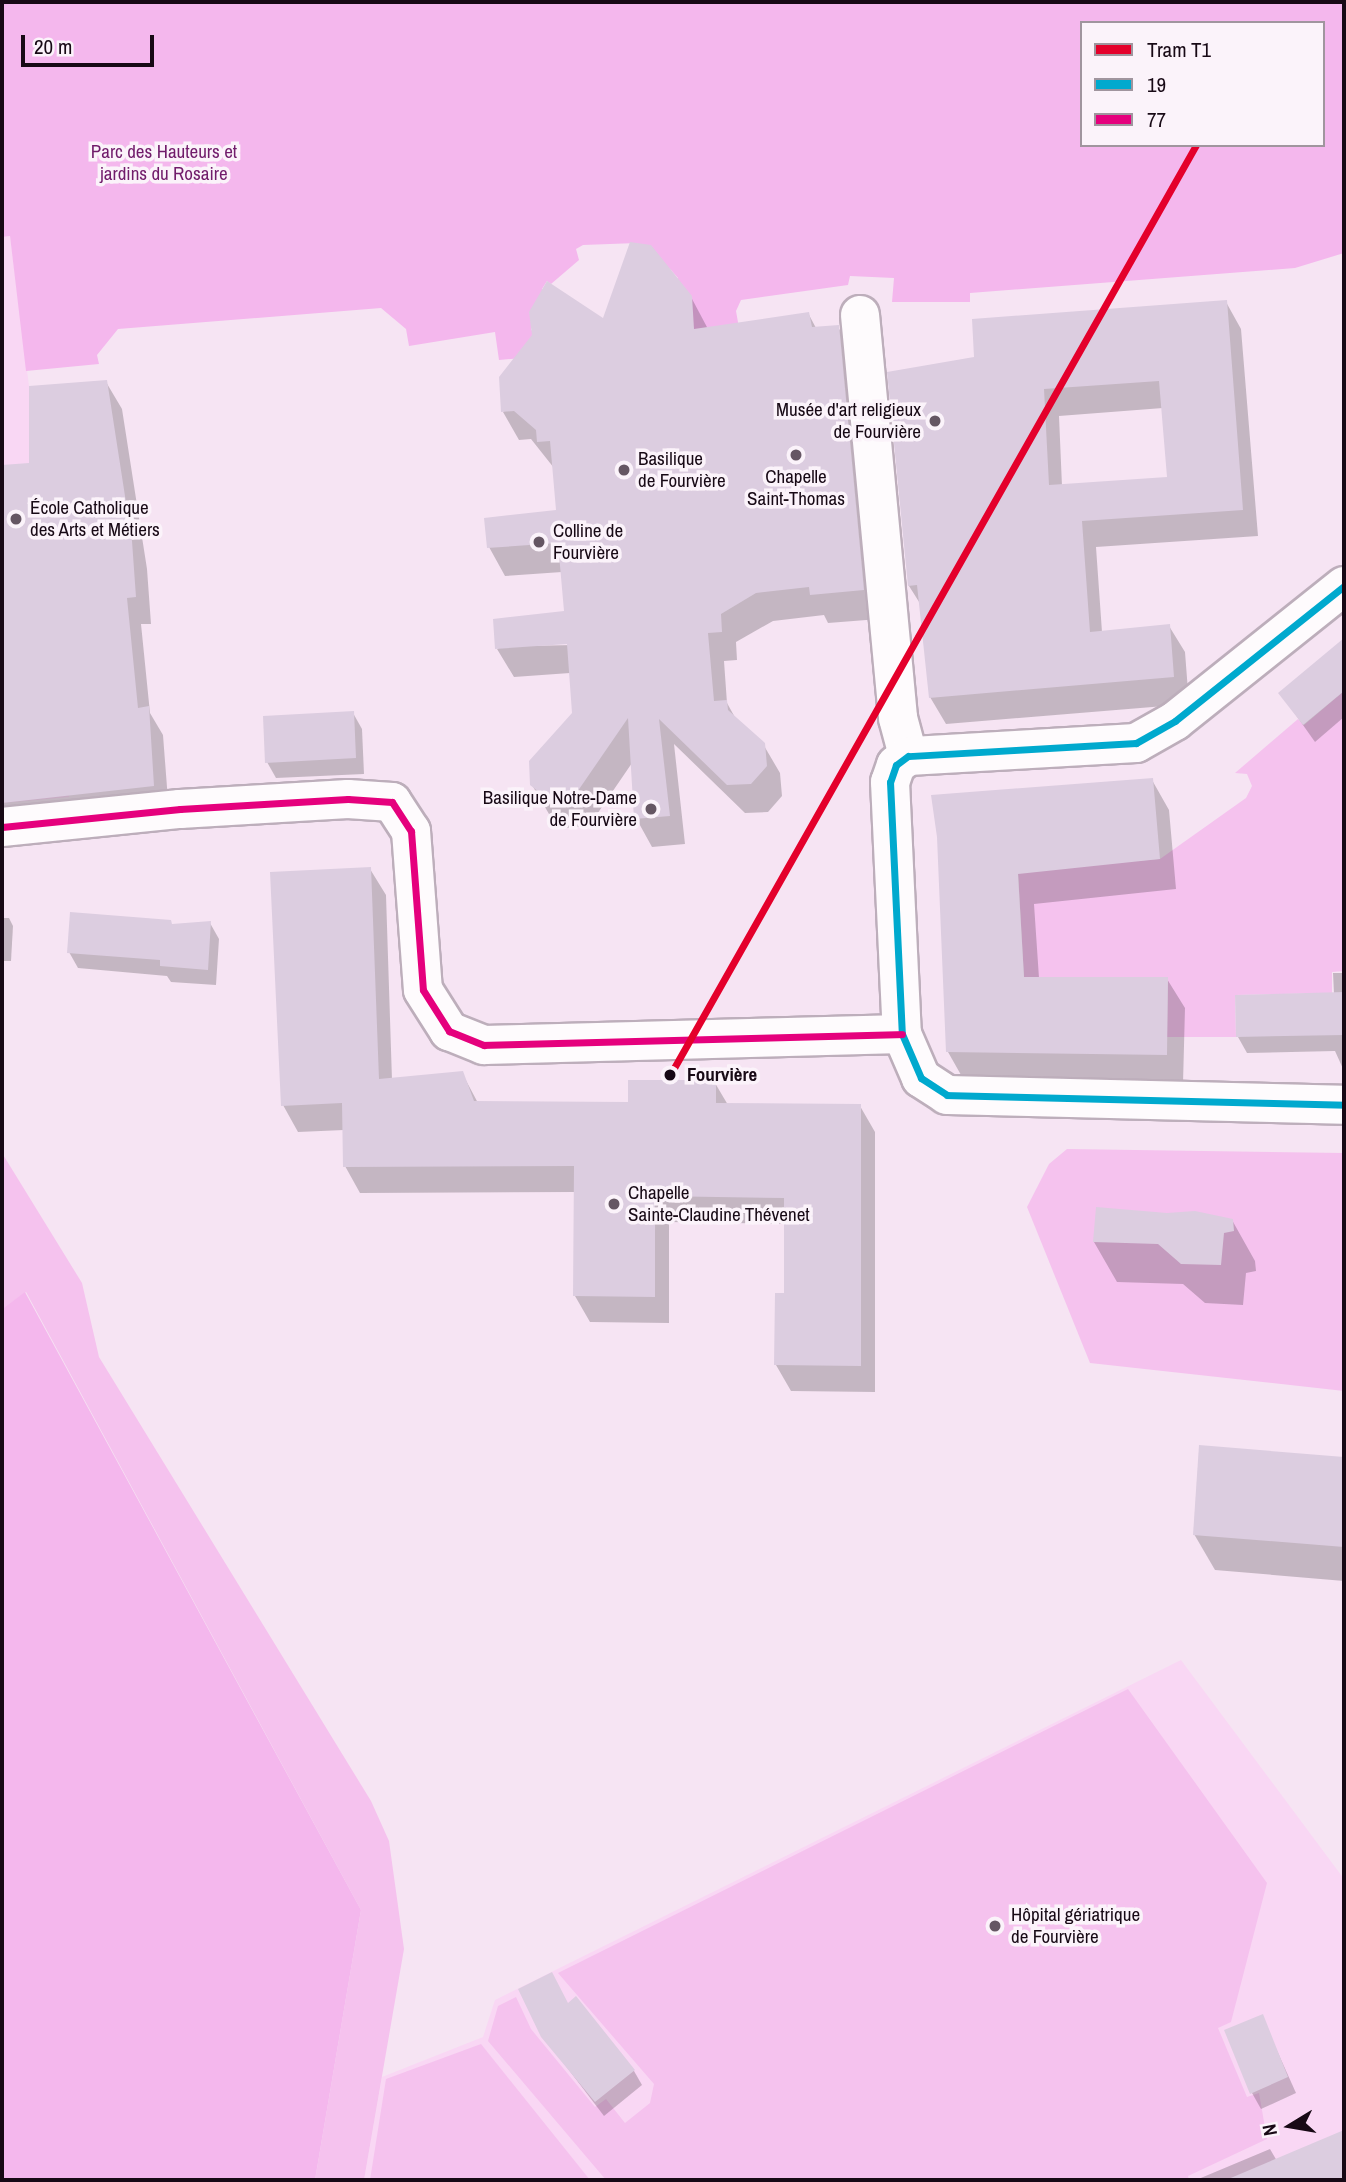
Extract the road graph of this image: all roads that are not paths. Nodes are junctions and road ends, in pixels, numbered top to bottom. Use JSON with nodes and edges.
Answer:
{"nodes":[{"id":1,"x":860,"y":315,"type":"dead end"},
{"id":2,"x":1344,"y":586,"type":"edge"},
{"id":3,"x":917,"y":755,"type":"junction"},
{"id":4,"x":2,"y":827,"type":"edge"},
{"id":5,"x":902,"y":1034,"type":"junction"},
{"id":6,"x":1344,"y":1105,"type":"edge"}],
"edges":[{"from":1,"to":3,"type":"street"},
{"from":2,"to":3,"type":"street"},
{"from":3,"to":5,"type":"street"},
{"from":4,"to":5,"type":"street"},
{"from":5,"to":6,"type":"street"}]}
